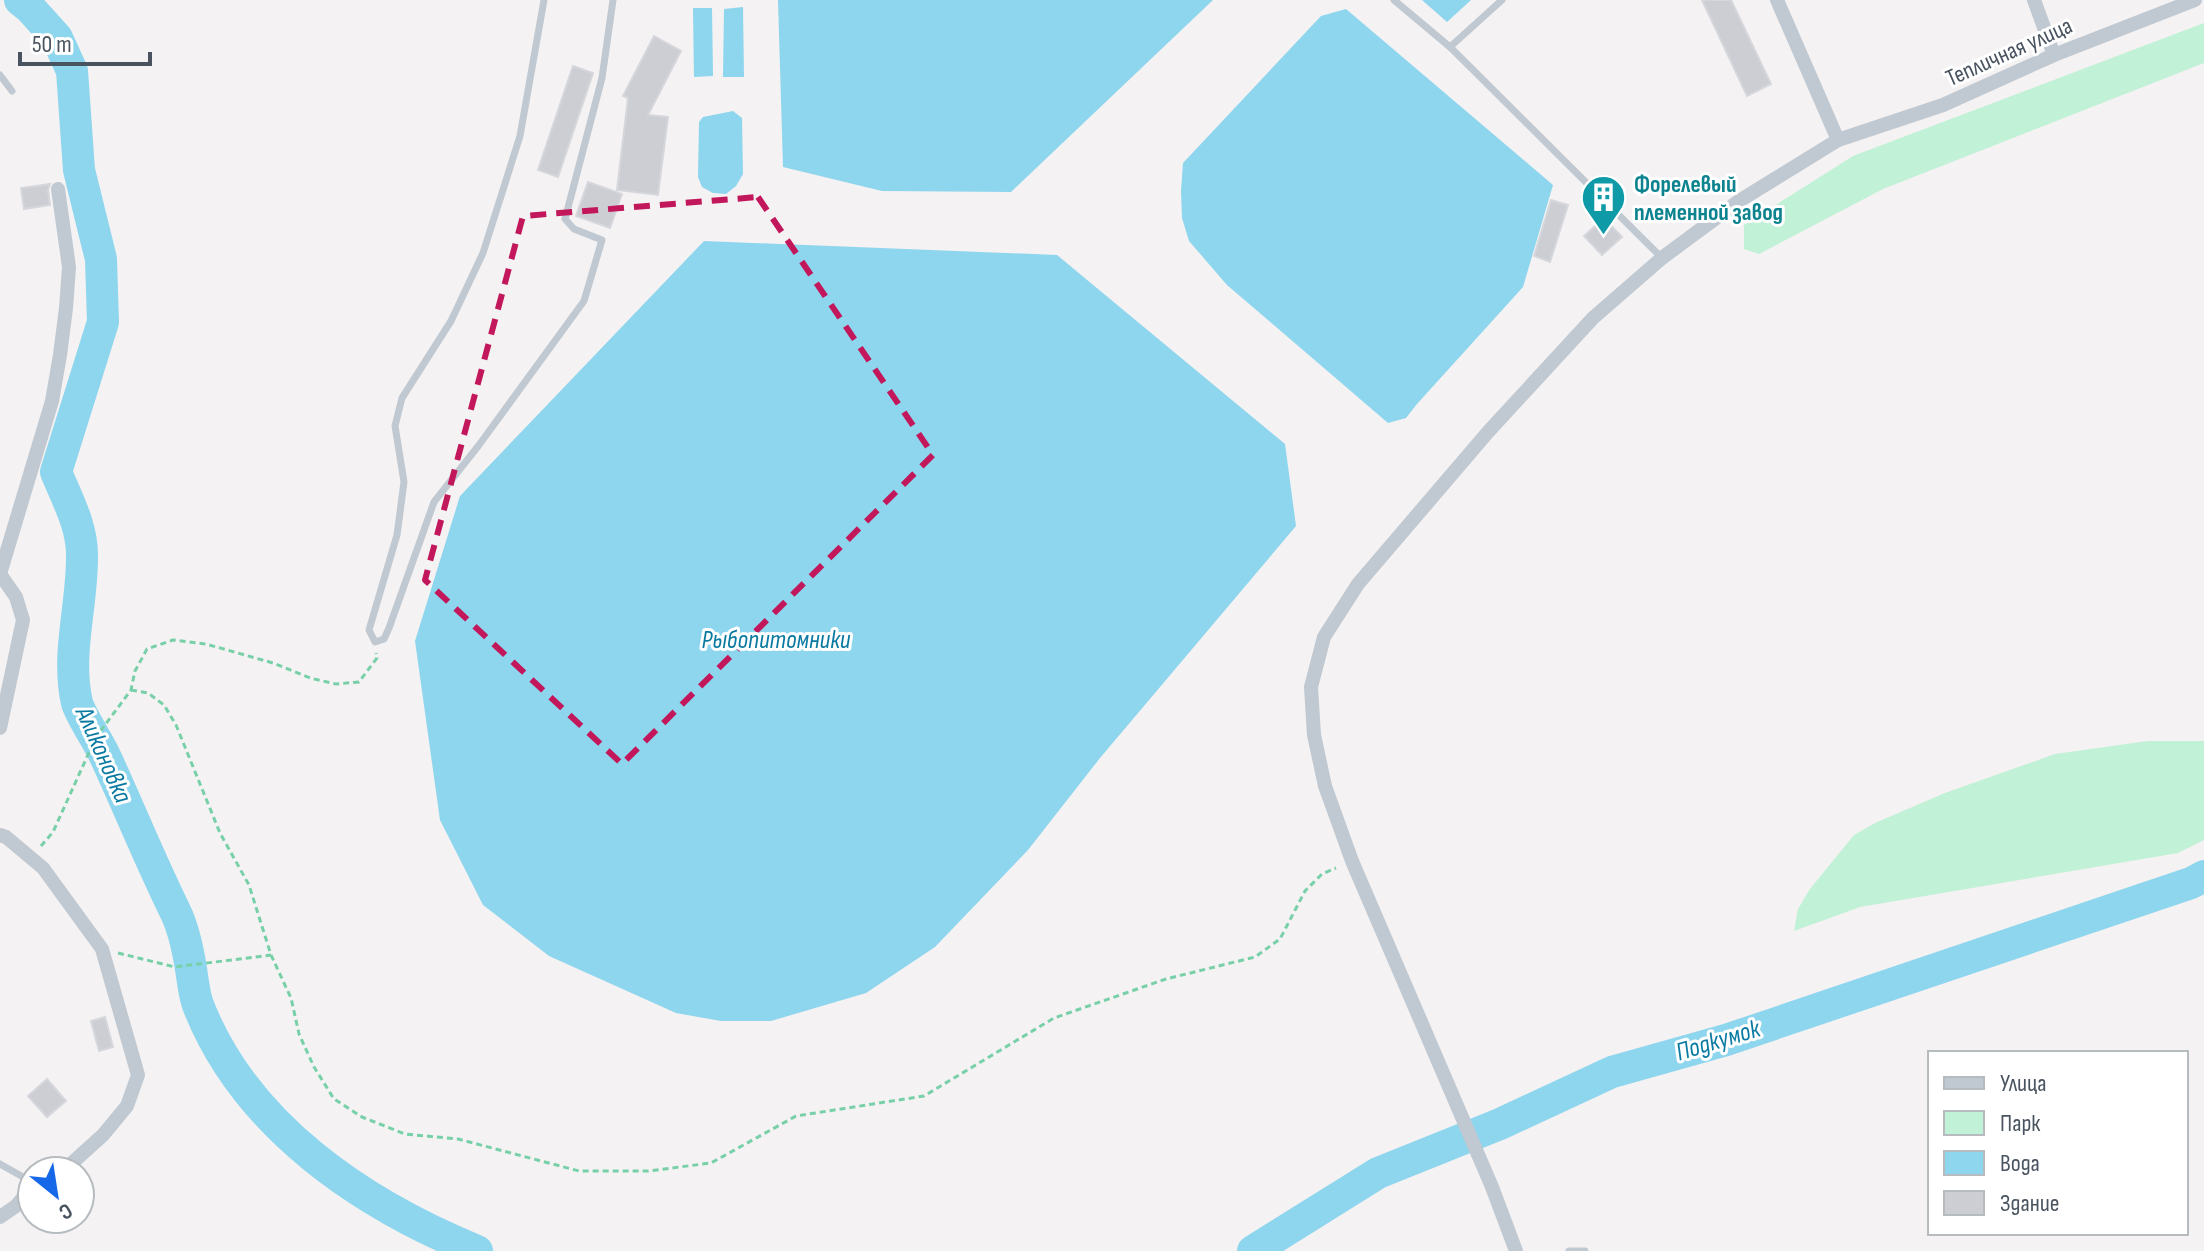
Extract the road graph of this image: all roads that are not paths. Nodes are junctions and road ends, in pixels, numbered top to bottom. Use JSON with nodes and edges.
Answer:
{"nodes":[{"id":1,"x":544,"y":0,"type":"edge"},
{"id":2,"x":613,"y":0,"type":"edge"},
{"id":3,"x":1394,"y":0,"type":"edge"},
{"id":4,"x":1502,"y":0,"type":"edge"},
{"id":5,"x":1777,"y":0,"type":"edge"},
{"id":6,"x":2034,"y":0,"type":"edge"},
{"id":7,"x":2195,"y":0,"type":"edge"},
{"id":8,"x":1450,"y":47,"type":"junction"},
{"id":9,"x":2054,"y":55,"type":"junction"},
{"id":10,"x":0,"y":75,"type":"edge"},
{"id":11,"x":12,"y":91,"type":"dead end"},
{"id":12,"x":1838,"y":140,"type":"junction"},
{"id":13,"x":58,"y":189,"type":"dead end"},
{"id":14,"x":1662,"y":258,"type":"junction"},
{"id":15,"x":0,"y":574,"type":"edge"},
{"id":16,"x":0,"y":728,"type":"edge"},
{"id":17,"x":2,"y":840,"type":"edge"},
{"id":18,"x":81,"y":1155,"type":"edge"},
{"id":19,"x":1516,"y":1251,"type":"edge"},
{"id":20,"x":1569,"y":1251,"type":"edge"},
{"id":21,"x":1585,"y":1251,"type":"edge"}],
"edges":[{"from":1,"to":2,"type":"lane"},
{"from":3,"to":8,"type":"lane"},
{"from":4,"to":8,"type":"lane"},
{"from":5,"to":12,"type":"street"},
{"from":6,"to":9,"type":"street"},
{"from":7,"to":9,"type":"street","name":"Тепличная улица"},
{"from":8,"to":14,"type":"lane"},
{"from":9,"to":12,"type":"street","name":"Тепличная улица"},
{"from":10,"to":11,"type":"lane"},
{"from":12,"to":14,"type":"street","name":"Тепличная улица"},
{"from":13,"to":15,"type":"street"},
{"from":14,"to":19,"type":"street","name":"Тепличная улица"},
{"from":15,"to":16,"type":"street"},
{"from":17,"to":18,"type":"street"},
{"from":20,"to":21,"type":"lane"}]}
